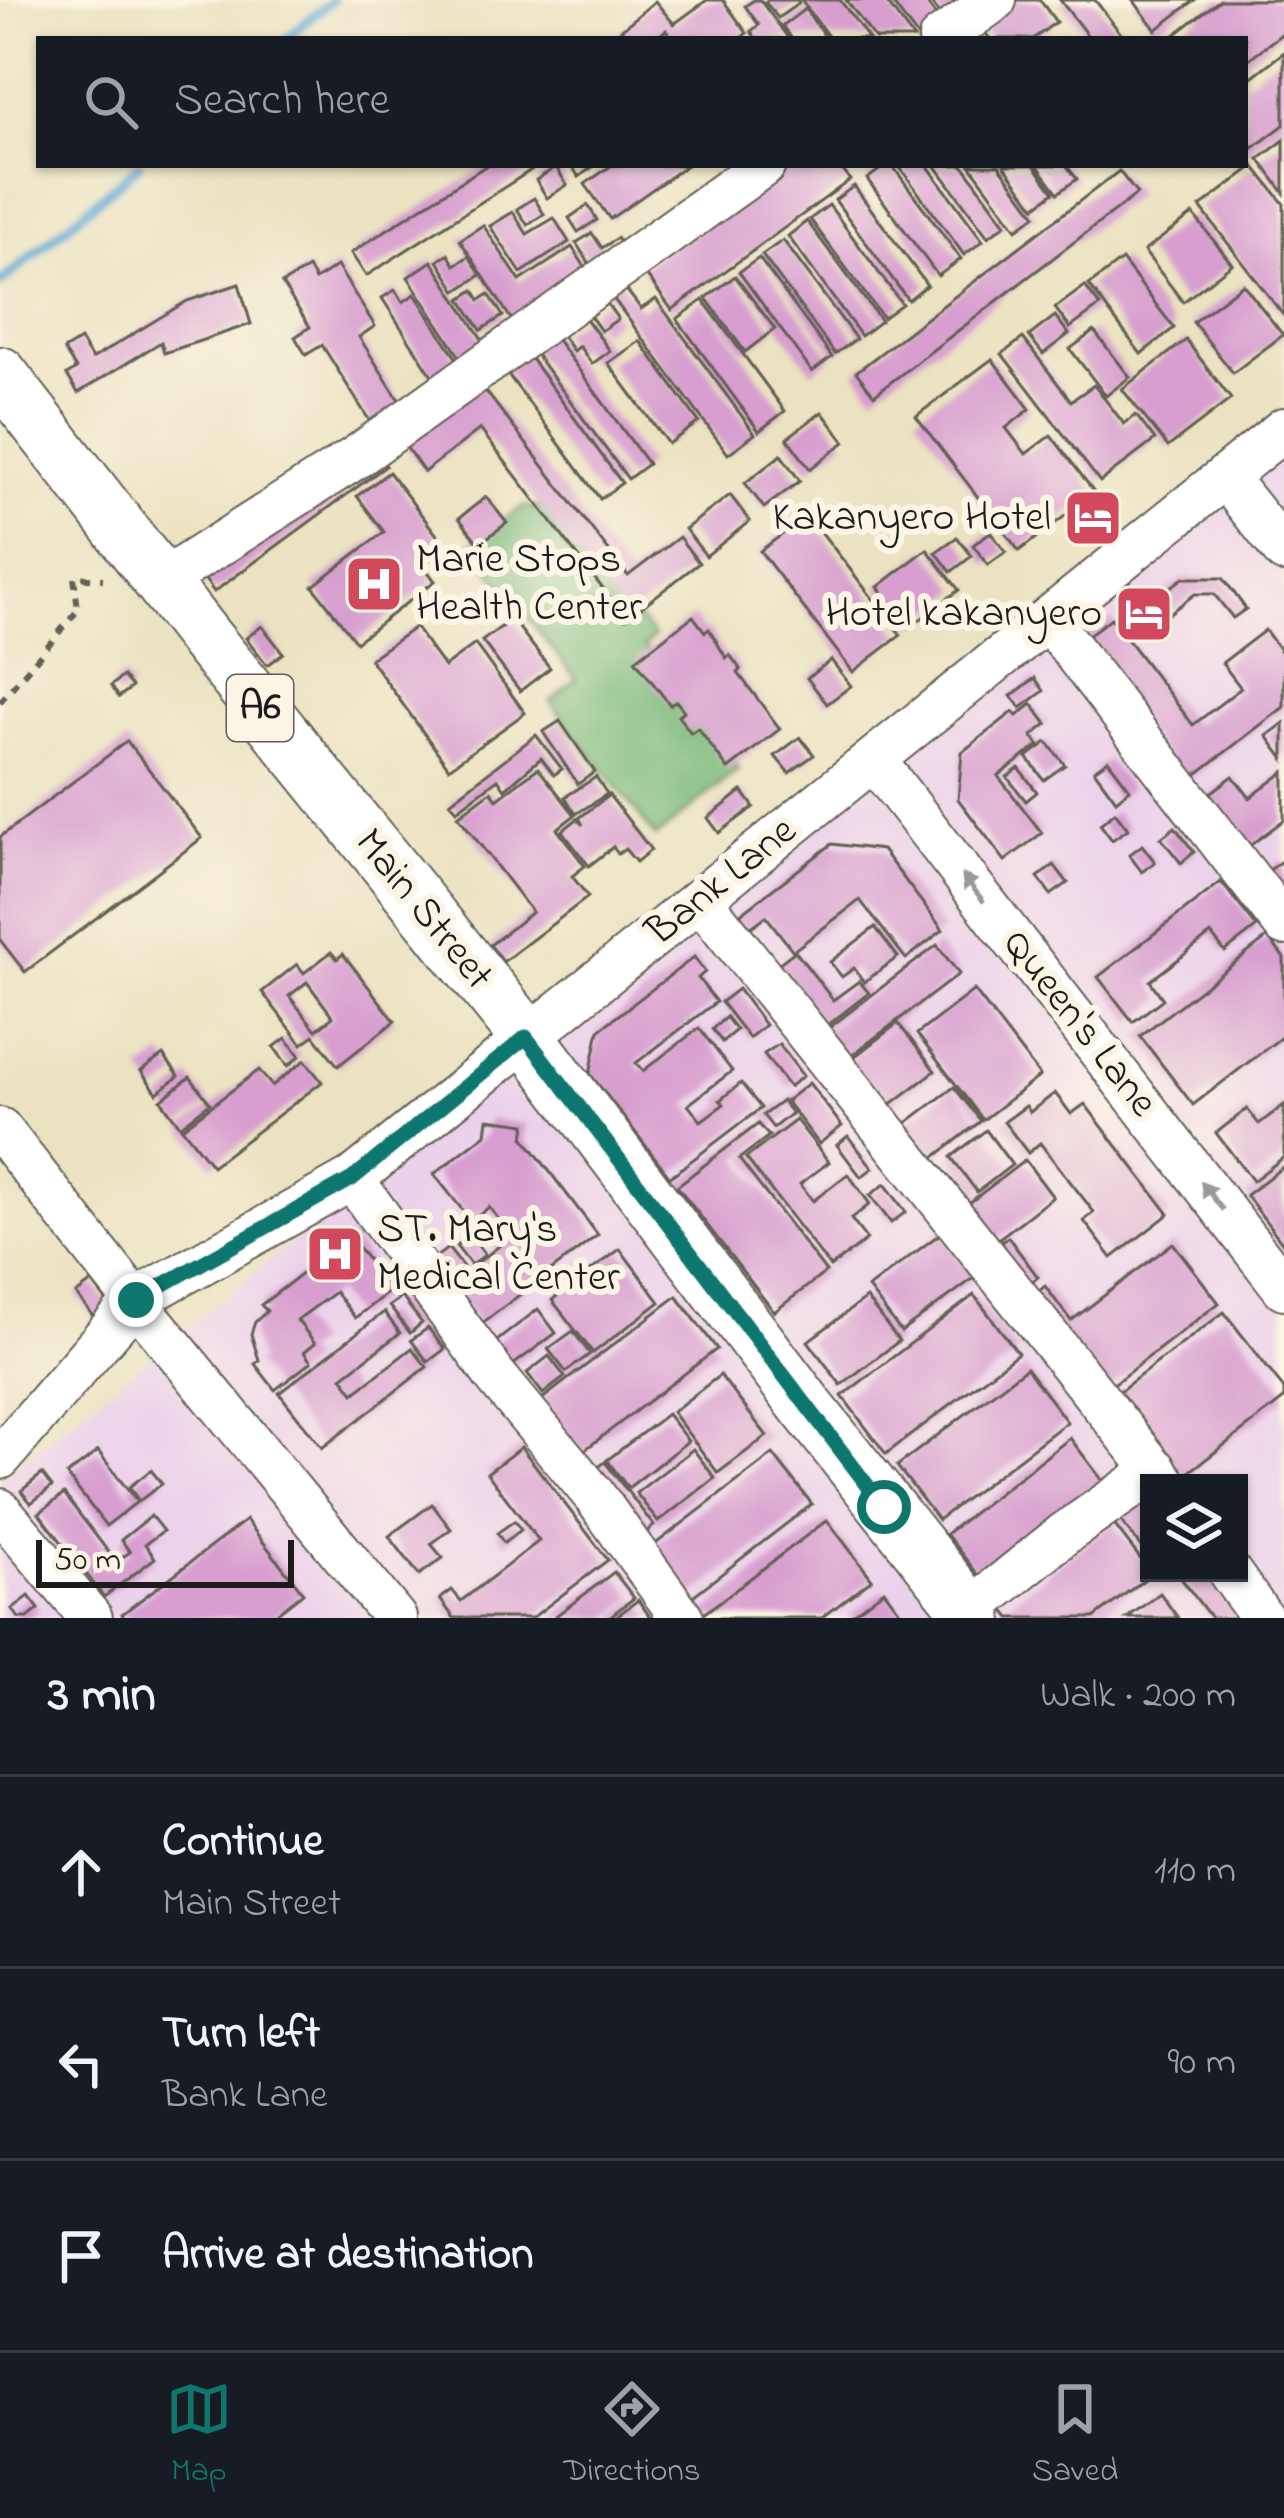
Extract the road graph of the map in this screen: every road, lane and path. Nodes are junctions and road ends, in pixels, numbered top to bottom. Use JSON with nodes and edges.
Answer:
{"nodes":[{"id":1,"x":994,"y":0,"type":"edge"},
{"id":2,"x":944,"y":36,"type":"edge"},
{"id":3,"x":760,"y":168,"type":"edge"},
{"id":4,"x":0,"y":374,"type":"edge"},
{"id":5,"x":1284,"y":429,"type":"edge"},
{"id":6,"x":1225,"y":477,"type":"junction"},
{"id":7,"x":1284,"y":551,"type":"edge"},
{"id":8,"x":162,"y":581,"type":"junction"},
{"id":9,"x":1048,"y":620,"type":"junction"},
{"id":10,"x":0,"y":702,"type":"edge"},
{"id":11,"x":874,"y":760,"type":"junction"},
{"id":12,"x":701,"y":899,"type":"junction"},
{"id":13,"x":1284,"y":924,"type":"edge"},
{"id":14,"x":526,"y":1037,"type":"junction"},
{"id":15,"x":0,"y":1129,"type":"edge"},
{"id":16,"x":352,"y":1179,"type":"junction"},
{"id":17,"x":1284,"y":1288,"type":"edge"},
{"id":18,"x":136,"y":1300,"type":"junction"},
{"id":19,"x":0,"y":1458,"type":"edge"},
{"id":20,"x":1159,"y":1474,"type":"edge"},
{"id":21,"x":1140,"y":1489,"type":"edge"},
{"id":22,"x":0,"y":1510,"type":"edge"},
{"id":23,"x":1236,"y":1582,"type":"edge"},
{"id":24,"x":968,"y":1615,"type":"edge"},
{"id":25,"x":91,"y":1618,"type":"edge"},
{"id":26,"x":395,"y":1618,"type":"edge"},
{"id":27,"x":682,"y":1618,"type":"edge"},
{"id":28,"x":1262,"y":1618,"type":"edge"}],
"edges":[{"from":1,"to":2,"type":"street"},
{"from":3,"to":8,"type":"street"},
{"from":4,"to":8,"type":"main road","name":"Main Street","number":"A6"},
{"from":5,"to":6,"type":"street","name":"Bank Lane"},
{"from":6,"to":7,"type":"street"},
{"from":6,"to":9,"type":"street","name":"Bank Lane"},
{"from":8,"to":10,"type":"path"},
{"from":8,"to":14,"type":"main road","name":"Main Street","number":"A6"},
{"from":9,"to":11,"type":"street","name":"Bank Lane"},
{"from":9,"to":13,"type":"street"},
{"from":11,"to":12,"type":"street","name":"Bank Lane"},
{"from":17,"to":11,"type":"street","name":"Queen's Lane","one_way":true},
{"from":12,"to":14,"type":"street","name":"Bank Lane"},
{"from":12,"to":20,"type":"street"},
{"from":14,"to":16,"type":"street","name":"Bank Lane"},
{"from":14,"to":24,"type":"main road","name":"Main Street","number":"A6"},
{"from":15,"to":18,"type":"street"},
{"from":16,"to":18,"type":"street","name":"Bank Lane"},
{"from":16,"to":27,"type":"street"},
{"from":18,"to":19,"type":"street"},
{"from":18,"to":26,"type":"street"},
{"from":21,"to":24,"type":"street"},
{"from":22,"to":25,"type":"street"},
{"from":23,"to":28,"type":"street"}]}
